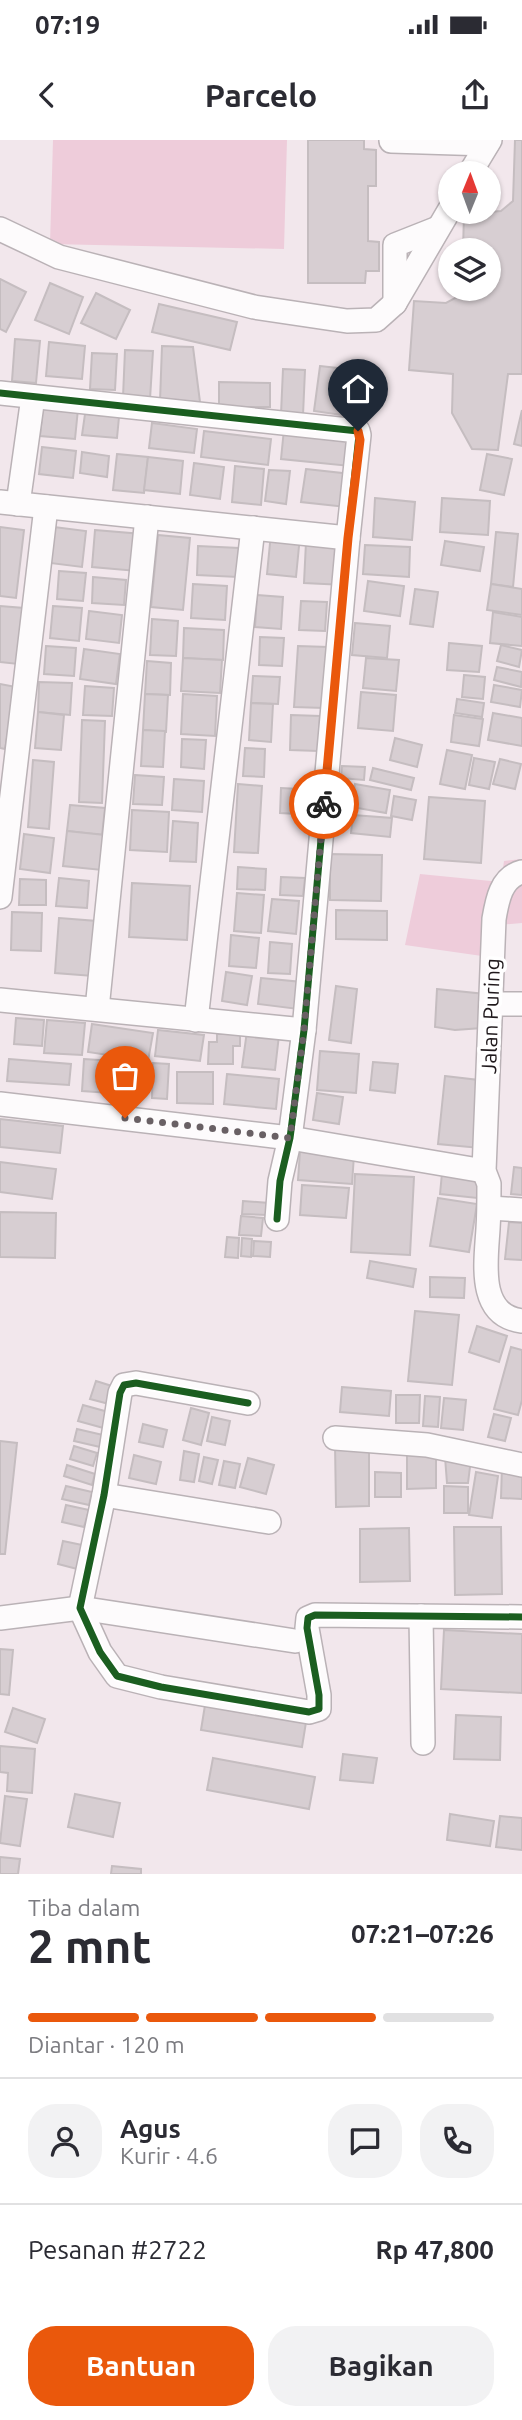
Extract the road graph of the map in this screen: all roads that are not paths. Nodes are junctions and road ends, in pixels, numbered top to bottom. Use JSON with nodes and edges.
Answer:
{"nodes":[{"id":1,"x":391,"y":141,"type":"edge"},
{"id":2,"x":489,"y":142,"type":"edge"},
{"id":3,"x":477,"y":161,"type":"edge"},
{"id":4,"x":441,"y":224,"type":"edge"},
{"id":5,"x":0,"y":229,"type":"edge"},
{"id":6,"x":0,"y":394,"type":"edge"},
{"id":7,"x":33,"y":397,"type":"junction"},
{"id":8,"x":9,"y":503,"type":"edge"},
{"id":9,"x":46,"y":507,"type":"junction"},
{"id":10,"x":147,"y":517,"type":"junction"},
{"id":11,"x":253,"y":528,"type":"junction"},
{"id":12,"x":348,"y":538,"type":"junction"},
{"id":13,"x":522,"y":872,"type":"edge"},
{"id":14,"x":0,"y":897,"type":"edge"},
{"id":15,"x":0,"y":1000,"type":"edge"},
{"id":16,"x":491,"y":1003,"type":"junction"},
{"id":17,"x":522,"y":1004,"type":"edge"},
{"id":18,"x":97,"y":1009,"type":"junction"},
{"id":19,"x":196,"y":1020,"type":"junction"},
{"id":20,"x":304,"y":1030,"type":"junction"},
{"id":21,"x":0,"y":1104,"type":"edge"},
{"id":22,"x":290,"y":1138,"type":"junction"},
{"id":23,"x":484,"y":1171,"type":"junction"},
{"id":24,"x":490,"y":1208,"type":"junction"},
{"id":25,"x":522,"y":1210,"type":"edge"},
{"id":26,"x":278,"y":1219,"type":"dead end"},
{"id":27,"x":522,"y":1321,"type":"edge"},
{"id":28,"x":248,"y":1403,"type":"dead end"},
{"id":29,"x":335,"y":1438,"type":"dead end"},
{"id":30,"x":522,"y":1465,"type":"edge"},
{"id":31,"x":104,"y":1495,"type":"junction"},
{"id":32,"x":269,"y":1522,"type":"dead end"},
{"id":33,"x":80,"y":1608,"type":"junction"},
{"id":34,"x":421,"y":1616,"type":"junction"},
{"id":35,"x":522,"y":1617,"type":"edge"},
{"id":36,"x":0,"y":1618,"type":"edge"},
{"id":37,"x":295,"y":1641,"type":"dead end"},
{"id":38,"x":423,"y":1743,"type":"dead end"}],
"edges":[{"from":1,"to":2,"type":"street"},
{"from":2,"to":3,"type":"street"},
{"from":4,"to":5,"type":"street"},
{"from":6,"to":7,"type":"street"},
{"from":7,"to":8,"type":"street"},
{"from":7,"to":12,"type":"street"},
{"from":8,"to":9,"type":"street"},
{"from":9,"to":10,"type":"street"},
{"from":9,"to":14,"type":"street"},
{"from":10,"to":11,"type":"street"},
{"from":10,"to":18,"type":"street"},
{"from":11,"to":12,"type":"street"},
{"from":11,"to":19,"type":"street"},
{"from":12,"to":20,"type":"street"},
{"from":13,"to":16,"type":"street","name":"Jalan Puring"},
{"from":15,"to":18,"type":"street"},
{"from":16,"to":17,"type":"street"},
{"from":16,"to":23,"type":"street","name":"Jalan Puring"},
{"from":18,"to":19,"type":"street"},
{"from":19,"to":20,"type":"street"},
{"from":20,"to":22,"type":"street"},
{"from":21,"to":22,"type":"street"},
{"from":22,"to":23,"type":"street"},
{"from":22,"to":26,"type":"street"},
{"from":23,"to":24,"type":"street","name":"Jalan Puring"},
{"from":24,"to":25,"type":"street"},
{"from":24,"to":27,"type":"street","name":"Jalan Puring"},
{"from":28,"to":31,"type":"street"},
{"from":29,"to":30,"type":"street"},
{"from":31,"to":32,"type":"street"},
{"from":31,"to":33,"type":"street"},
{"from":33,"to":34,"type":"street"},
{"from":33,"to":36,"type":"street"},
{"from":33,"to":37,"type":"street"},
{"from":34,"to":35,"type":"street"},
{"from":34,"to":38,"type":"street"}]}
